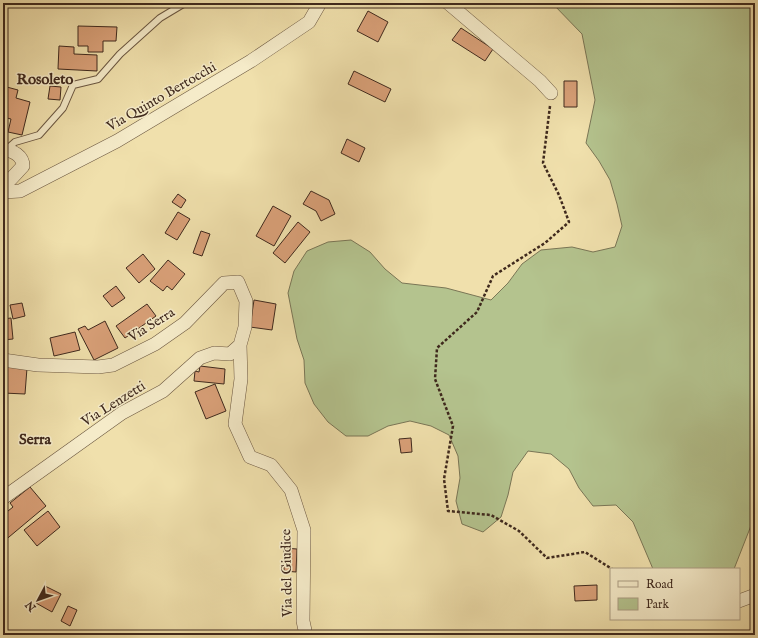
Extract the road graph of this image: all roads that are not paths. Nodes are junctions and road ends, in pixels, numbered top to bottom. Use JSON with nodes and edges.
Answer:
{"nodes":[{"id":1,"x":185,"y":3,"type":"edge"},
{"id":2,"x":320,"y":3,"type":"edge"},
{"id":3,"x":448,"y":3,"type":"edge"},
{"id":4,"x":551,"y":94,"type":"road end"},
{"id":5,"x":5,"y":150,"type":"edge"},
{"id":6,"x":3,"y":182,"type":"edge"},
{"id":7,"x":3,"y":192,"type":"edge"},
{"id":8,"x":240,"y":345,"type":"junction"},
{"id":9,"x":3,"y":360,"type":"edge"},
{"id":10,"x":3,"y":498,"type":"edge"},
{"id":11,"x":755,"y":595,"type":"edge"},
{"id":12,"x":740,"y":601,"type":"edge"},
{"id":13,"x":306,"y":635,"type":"edge"}],
"edges":[{"from":1,"to":5,"type":"lane"},
{"from":2,"to":7,"type":"street","name":"Via Quinto Bertocchi"},
{"from":3,"to":4,"type":"street"},
{"from":5,"to":6,"type":"street"},
{"from":8,"to":9,"type":"street","name":"Via Serra"},
{"from":8,"to":10,"type":"street","name":"Via Lenzetti"},
{"from":8,"to":13,"type":"street","name":"Via del Giudice"},
{"from":11,"to":12,"type":"street"}]}
